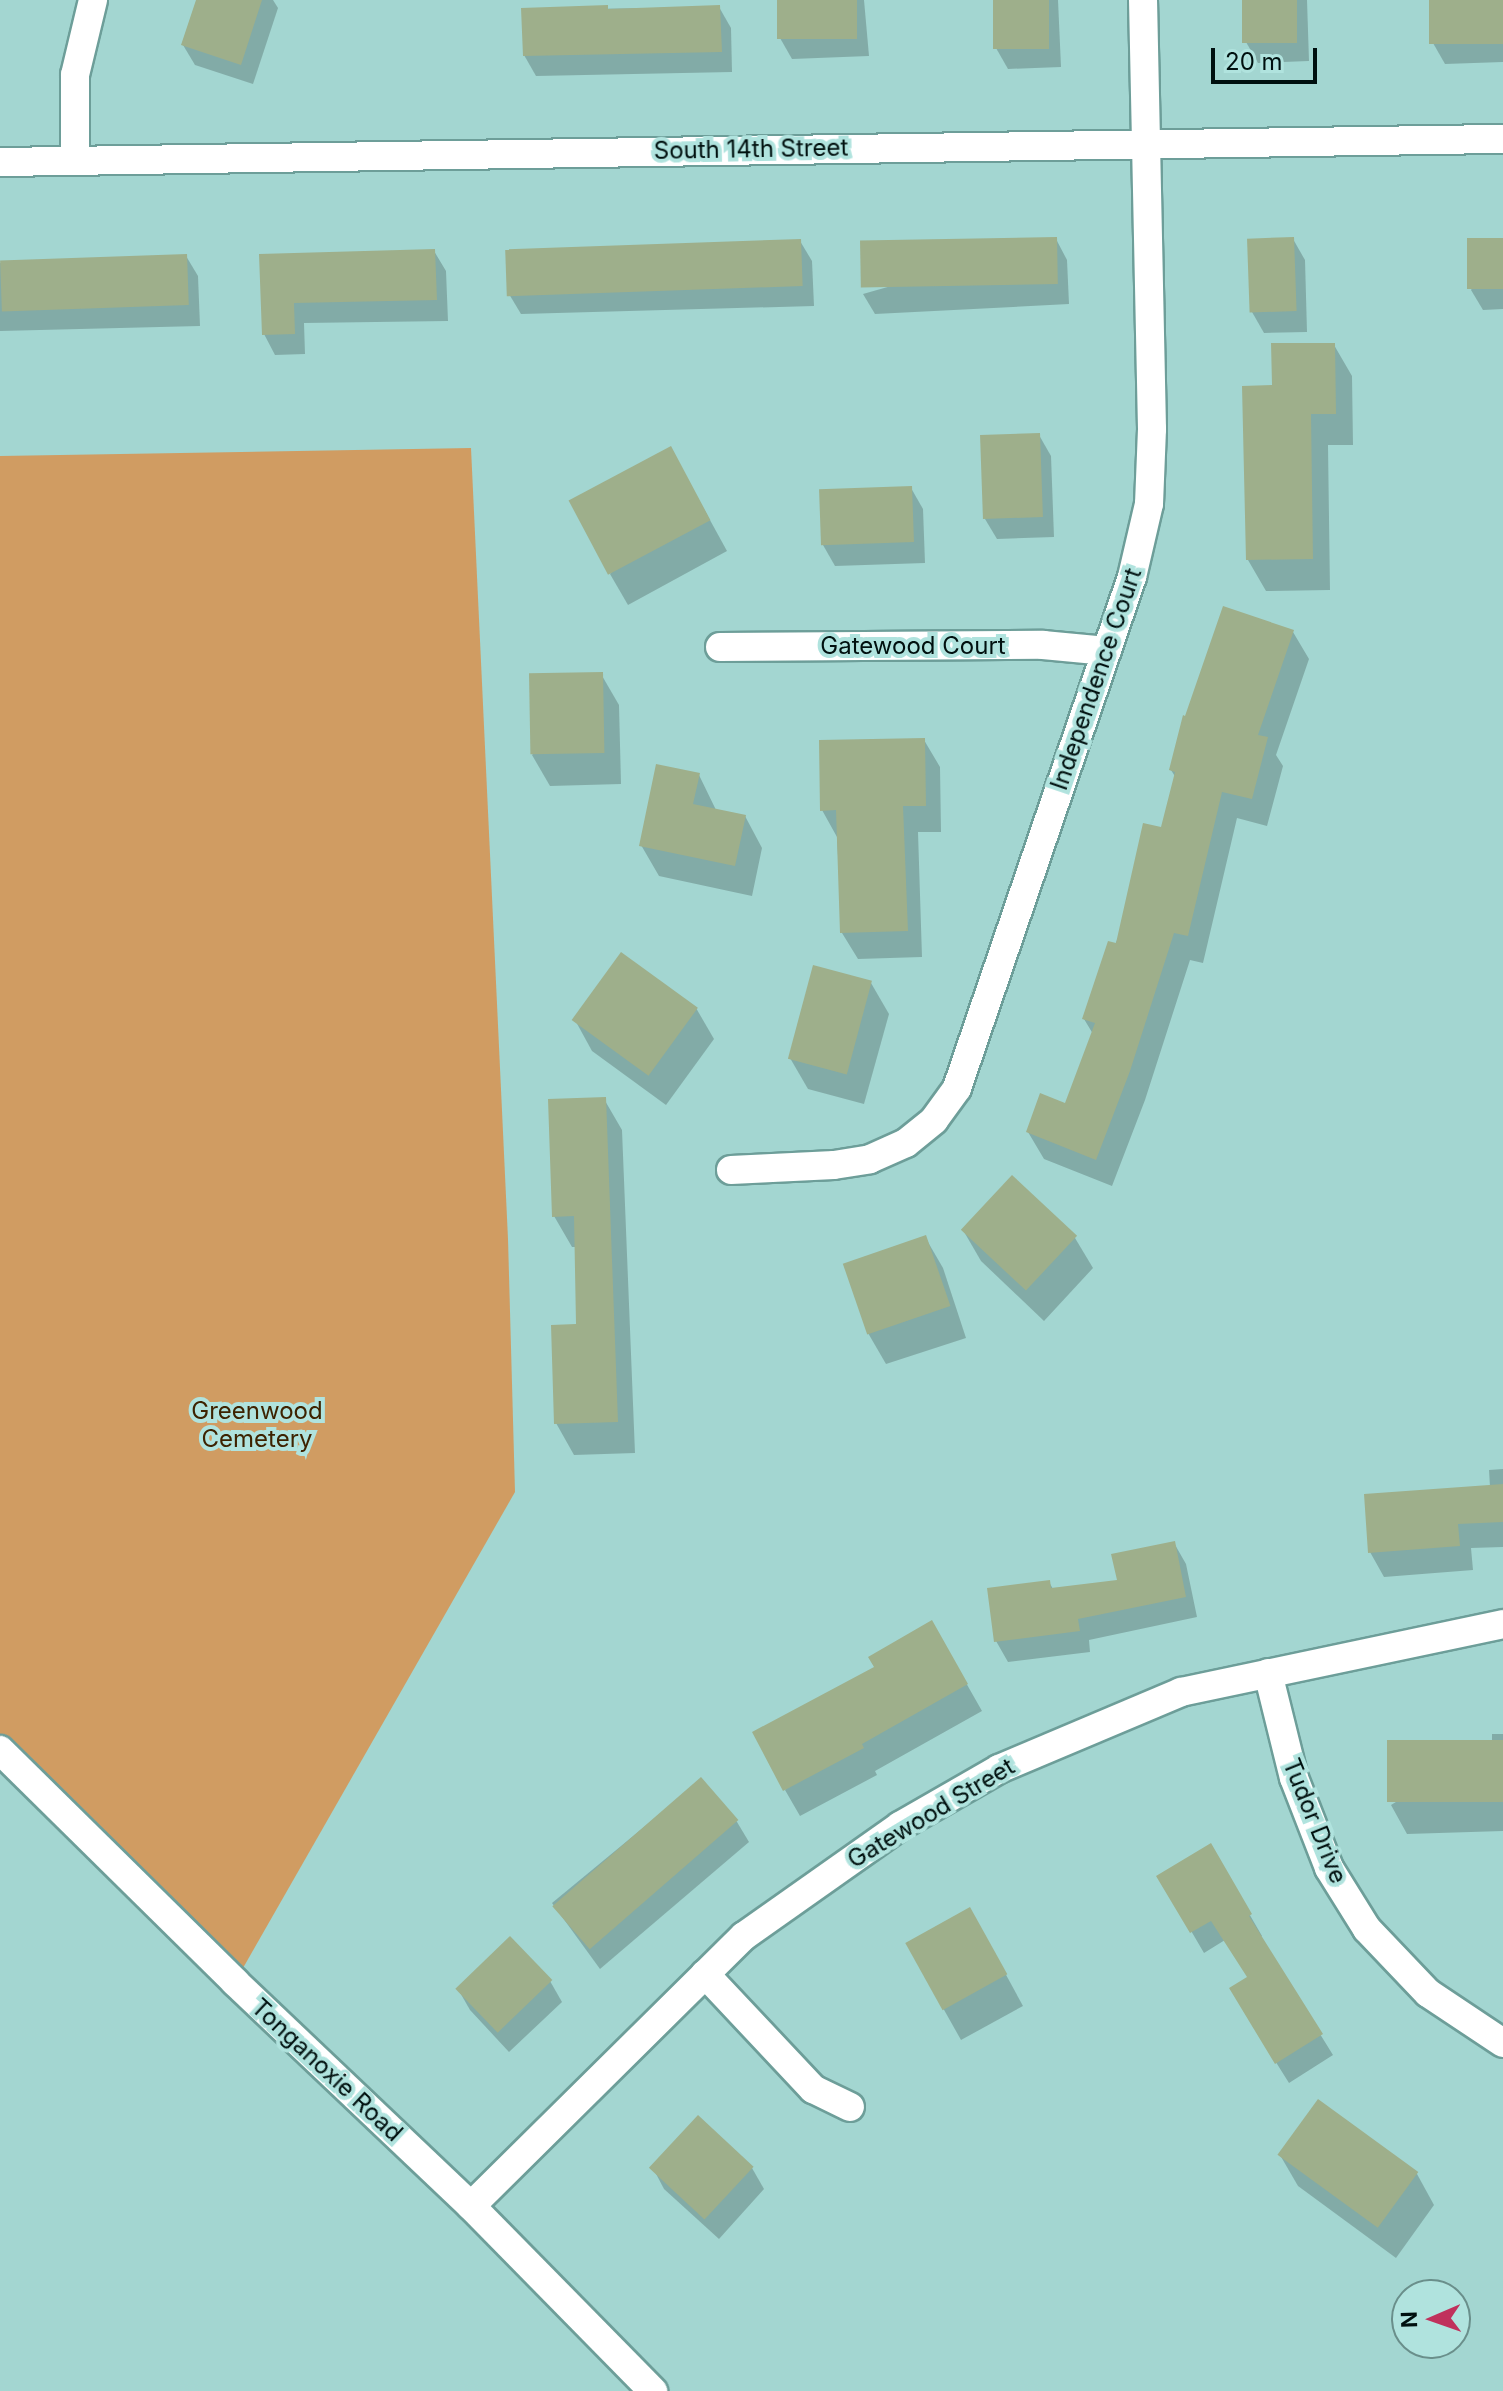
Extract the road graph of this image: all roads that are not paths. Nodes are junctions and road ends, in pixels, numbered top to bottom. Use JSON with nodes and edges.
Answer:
{"nodes":[{"id":1,"x":93,"y":0,"type":"edge"},
{"id":2,"x":1143,"y":0,"type":"edge"},
{"id":3,"x":1503,"y":139,"type":"edge"},
{"id":4,"x":1144,"y":142,"type":"junction"},
{"id":5,"x":75,"y":161,"type":"junction"},
{"id":6,"x":0,"y":162,"type":"edge"},
{"id":7,"x":720,"y":647,"type":"dead end"},
{"id":8,"x":1107,"y":651,"type":"junction"},
{"id":9,"x":731,"y":1170,"type":"dead end"},
{"id":10,"x":1503,"y":1624,"type":"edge"},
{"id":11,"x":1268,"y":1673,"type":"junction"},
{"id":12,"x":0,"y":1750,"type":"edge"},
{"id":13,"x":705,"y":1974,"type":"junction"},
{"id":14,"x":1503,"y":2043,"type":"edge"},
{"id":15,"x":850,"y":2107,"type":"dead end"},
{"id":16,"x":471,"y":2206,"type":"junction"},
{"id":17,"x":653,"y":2391,"type":"edge"}],
"edges":[{"from":1,"to":5,"type":"street"},
{"from":2,"to":4,"type":"street","name":"Independence Court"},
{"from":3,"to":4,"type":"street","name":"South 14th Street"},
{"from":4,"to":5,"type":"street","name":"South 14th Street"},
{"from":4,"to":8,"type":"street","name":"Independence Court"},
{"from":5,"to":6,"type":"street","name":"South 14th Street"},
{"from":7,"to":8,"type":"street","name":"Gatewood Court"},
{"from":8,"to":9,"type":"street","name":"Independence Court"},
{"from":10,"to":11,"type":"street","name":"Gatewood Street"},
{"from":11,"to":13,"type":"street","name":"Gatewood Street"},
{"from":11,"to":14,"type":"street","name":"Tudor Drive"},
{"from":12,"to":16,"type":"street","name":"Tonganoxie Road"},
{"from":13,"to":15,"type":"street"},
{"from":13,"to":16,"type":"street","name":"Gatewood Street"},
{"from":16,"to":17,"type":"street","name":"Tonganoxie Road"}]}
